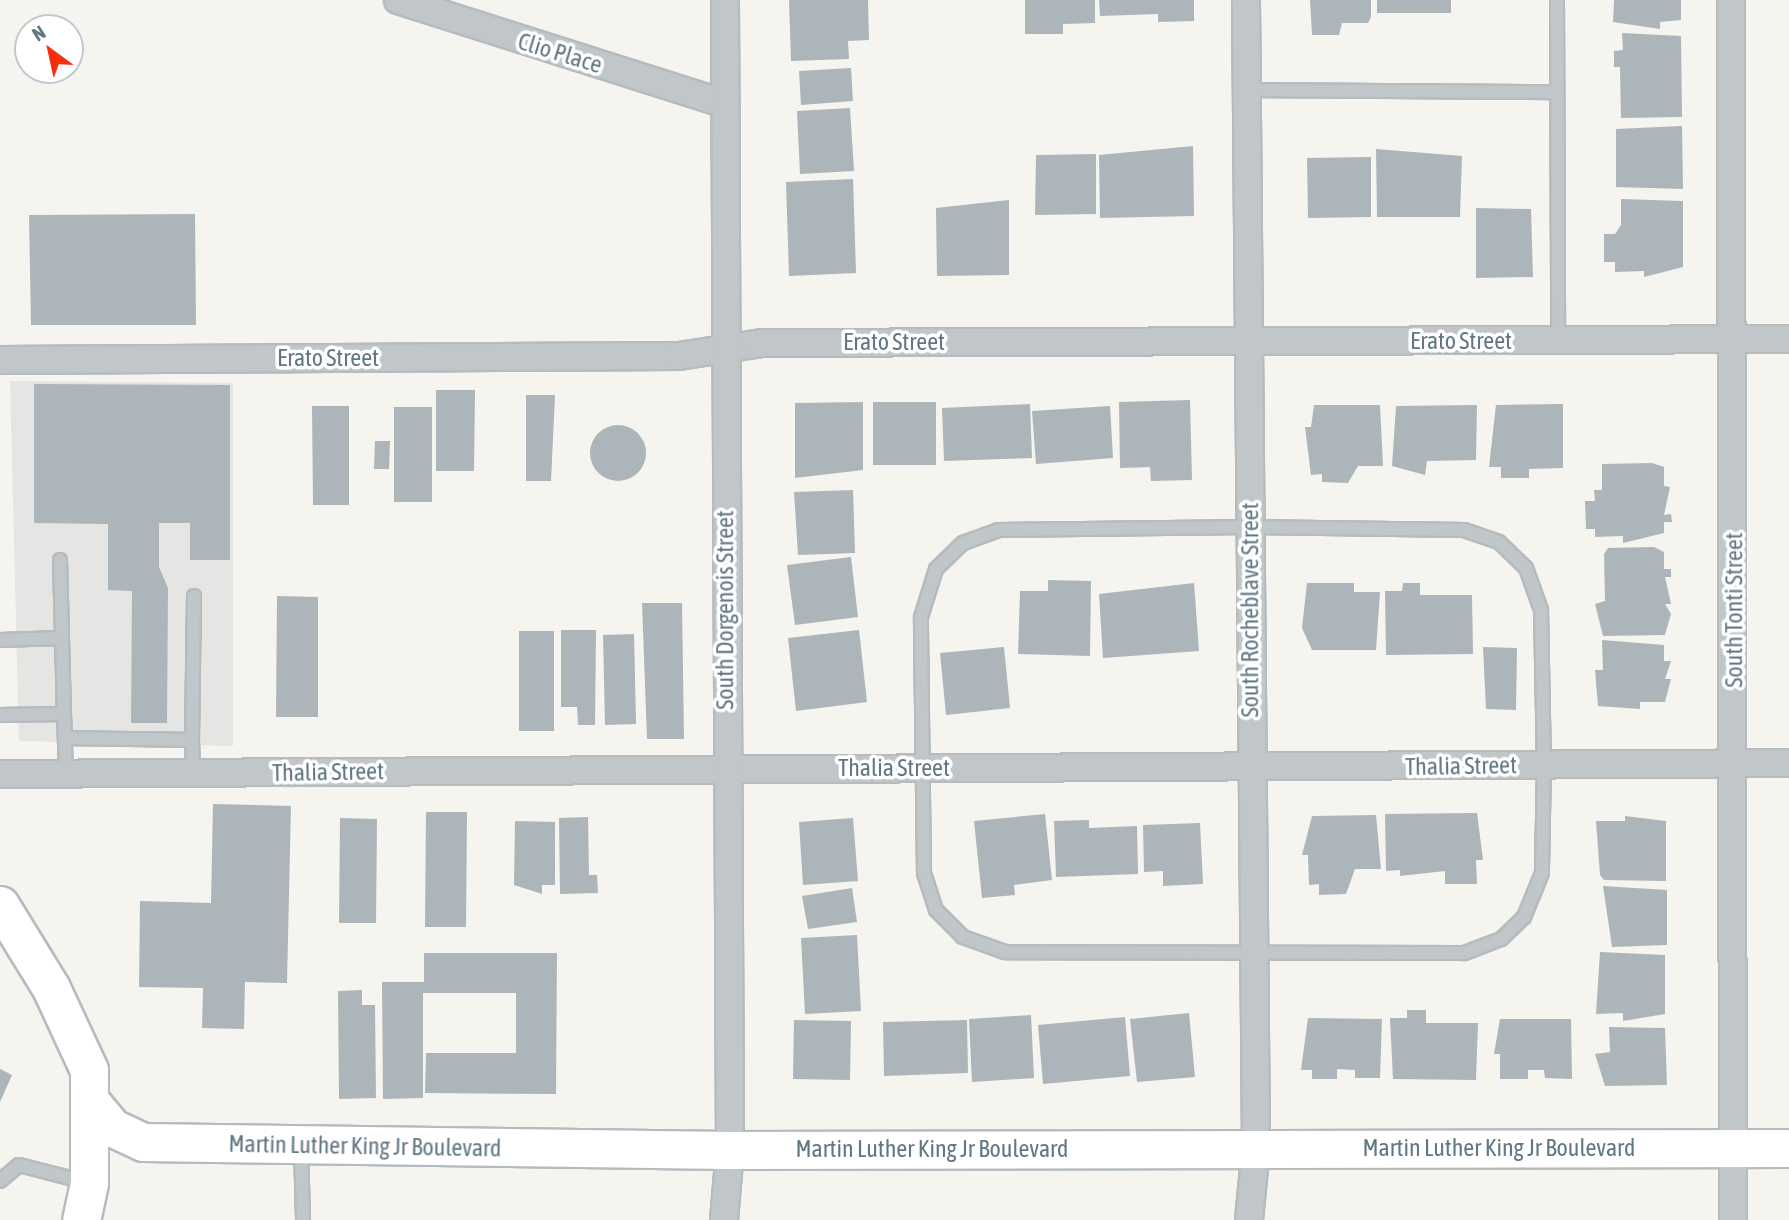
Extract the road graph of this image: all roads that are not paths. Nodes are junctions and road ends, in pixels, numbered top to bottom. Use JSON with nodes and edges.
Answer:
{"nodes":[{"id":1,"x":398,"y":0,"type":"edge"},
{"id":2,"x":725,"y":0,"type":"edge"},
{"id":3,"x":1246,"y":0,"type":"edge"},
{"id":4,"x":1557,"y":0,"type":"edge"},
{"id":5,"x":1731,"y":0,"type":"edge"},
{"id":6,"x":1247,"y":90,"type":"junction"},
{"id":7,"x":1558,"y":92,"type":"junction"},
{"id":8,"x":723,"y":103,"type":"junction"},
{"id":9,"x":1733,"y":339,"type":"junction"},
{"id":10,"x":1789,"y":339,"type":"edge"},
{"id":11,"x":1558,"y":340,"type":"junction"},
{"id":12,"x":1249,"y":341,"type":"junction"},
{"id":13,"x":724,"y":349,"type":"junction"},
{"id":14,"x":0,"y":360,"type":"edge"},
{"id":15,"x":1250,"y":527,"type":"junction"},
{"id":16,"x":60,"y":559,"type":"dead end"},
{"id":17,"x":194,"y":596,"type":"dead end"},
{"id":18,"x":62,"y":638,"type":"junction"},
{"id":19,"x":0,"y":640,"type":"edge"},
{"id":20,"x":64,"y":714,"type":"junction"},
{"id":21,"x":0,"y":715,"type":"edge"},
{"id":22,"x":66,"y":738,"type":"junction"},
{"id":23,"x":192,"y":740,"type":"junction"},
{"id":24,"x":1734,"y":763,"type":"junction"},
{"id":25,"x":1789,"y":763,"type":"edge"},
{"id":26,"x":1544,"y":765,"type":"junction"},
{"id":27,"x":725,"y":767,"type":"junction"},
{"id":28,"x":924,"y":768,"type":"junction"},
{"id":29,"x":1252,"y":768,"type":"junction"},
{"id":30,"x":0,"y":774,"type":"edge"},
{"id":31,"x":66,"y":774,"type":"junction"},
{"id":32,"x":193,"y":774,"type":"junction"},
{"id":33,"x":0,"y":905,"type":"edge"},
{"id":34,"x":1254,"y":951,"type":"junction"},
{"id":35,"x":90,"y":1101,"type":"junction"},
{"id":36,"x":301,"y":1146,"type":"junction"},
{"id":37,"x":1789,"y":1148,"type":"edge"},
{"id":38,"x":1256,"y":1149,"type":"junction"},
{"id":39,"x":1737,"y":1149,"type":"junction"},
{"id":40,"x":730,"y":1150,"type":"junction"},
{"id":41,"x":0,"y":1181,"type":"edge"},
{"id":42,"x":89,"y":1183,"type":"junction"},
{"id":43,"x":81,"y":1220,"type":"edge"},
{"id":44,"x":303,"y":1220,"type":"edge"},
{"id":45,"x":724,"y":1220,"type":"edge"},
{"id":46,"x":1249,"y":1220,"type":"edge"},
{"id":47,"x":1733,"y":1220,"type":"edge"}],
"edges":[{"from":1,"to":8,"type":"street","name":"Clio Place"},
{"from":2,"to":8,"type":"street","name":"South Dorgenois Street"},
{"from":3,"to":6,"type":"street","name":"South Rocheblave Street"},
{"from":4,"to":7,"type":"lane"},
{"from":5,"to":9,"type":"street","name":"South Tonti Street"},
{"from":6,"to":7,"type":"lane"},
{"from":6,"to":12,"type":"street","name":"South Rocheblave Street"},
{"from":7,"to":11,"type":"lane"},
{"from":8,"to":13,"type":"street","name":"South Dorgenois Street"},
{"from":9,"to":10,"type":"street","name":"Erato Street"},
{"from":9,"to":11,"type":"street","name":"Erato Street"},
{"from":9,"to":24,"type":"street","name":"South Tonti Street"},
{"from":11,"to":12,"type":"street","name":"Erato Street"},
{"from":12,"to":13,"type":"street","name":"Erato Street"},
{"from":12,"to":15,"type":"street","name":"South Rocheblave Street"},
{"from":13,"to":14,"type":"street","name":"Erato Street"},
{"from":13,"to":27,"type":"street","name":"South Dorgenois Street"},
{"from":15,"to":26,"type":"lane"},
{"from":15,"to":28,"type":"lane"},
{"from":15,"to":29,"type":"street","name":"South Rocheblave Street"},
{"from":16,"to":18,"type":"lane"},
{"from":17,"to":23,"type":"lane"},
{"from":18,"to":19,"type":"lane"},
{"from":18,"to":20,"type":"lane"},
{"from":20,"to":21,"type":"lane"},
{"from":20,"to":22,"type":"lane"},
{"from":22,"to":23,"type":"lane"},
{"from":22,"to":31,"type":"lane"},
{"from":23,"to":32,"type":"lane"},
{"from":24,"to":25,"type":"street","name":"Thalia Street"},
{"from":24,"to":26,"type":"street","name":"Thalia Street"},
{"from":24,"to":39,"type":"street","name":"South Tonti Street"},
{"from":26,"to":29,"type":"street","name":"Thalia Street"},
{"from":26,"to":34,"type":"lane"},
{"from":27,"to":28,"type":"street","name":"Thalia Street"},
{"from":27,"to":32,"type":"street","name":"Thalia Street"},
{"from":27,"to":40,"type":"street","name":"South Dorgenois Street"},
{"from":28,"to":29,"type":"street","name":"Thalia Street"},
{"from":28,"to":34,"type":"lane"},
{"from":29,"to":34,"type":"street","name":"South Rocheblave Street"},
{"from":30,"to":31,"type":"street","name":"Thalia Street"},
{"from":31,"to":32,"type":"street","name":"Thalia Street"},
{"from":33,"to":35,"type":"street"},
{"from":34,"to":38,"type":"street","name":"South Rocheblave Street"},
{"from":35,"to":36,"type":"street","name":"Martin Luther King Jr Boulevard"},
{"from":35,"to":42,"type":"street"},
{"from":36,"to":40,"type":"street","name":"Martin Luther King Jr Boulevard"},
{"from":36,"to":44,"type":"lane"},
{"from":37,"to":39,"type":"street","name":"Martin Luther King Jr Boulevard"},
{"from":38,"to":39,"type":"street","name":"Martin Luther King Jr Boulevard"},
{"from":38,"to":40,"type":"street","name":"Martin Luther King Jr Boulevard"},
{"from":38,"to":46,"type":"street","name":"South Rocheblave Street"},
{"from":39,"to":47,"type":"street","name":"South Tonti Street"},
{"from":40,"to":45,"type":"street","name":"South Dorgenois Street"},
{"from":41,"to":42,"type":"lane"},
{"from":42,"to":43,"type":"street"}]}
